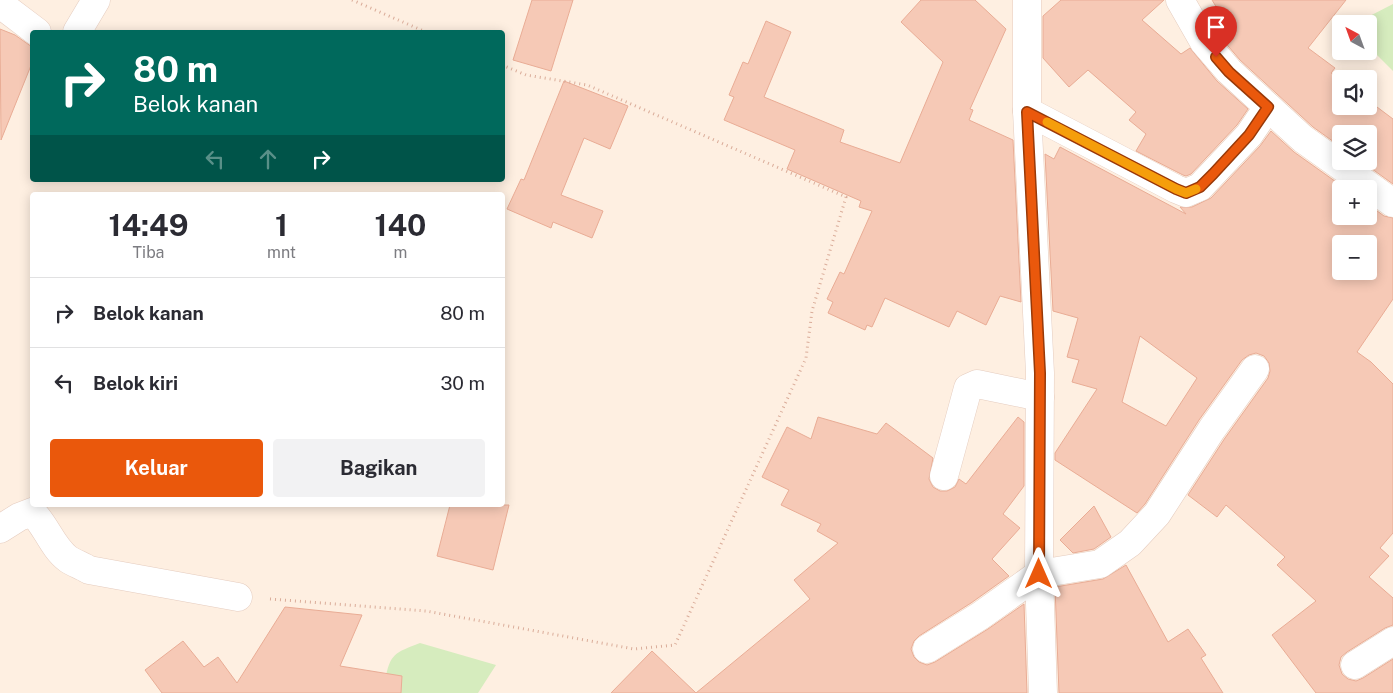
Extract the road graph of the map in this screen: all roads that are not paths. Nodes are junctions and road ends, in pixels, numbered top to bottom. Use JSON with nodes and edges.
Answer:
{"nodes":[{"id":1,"x":96,"y":0,"type":"edge"},
{"id":2,"x":1026,"y":0,"type":"edge"},
{"id":3,"x":1180,"y":0,"type":"edge"},
{"id":4,"x":0,"y":4,"type":"edge"},
{"id":5,"x":34,"y":30,"type":"edge"},
{"id":6,"x":78,"y":30,"type":"edge"},
{"id":7,"x":1268,"y":107,"type":"junction"},
{"id":8,"x":1027,"y":112,"type":"junction"},
{"id":9,"x":1393,"y":203,"type":"edge"},
{"id":10,"x":1256,"y":368,"type":"dead end"},
{"id":11,"x":1040,"y":397,"type":"junction"},
{"id":12,"x":944,"y":476,"type":"dead end"},
{"id":13,"x":0,"y":529,"type":"edge"},
{"id":14,"x":1039,"y":574,"type":"junction"},
{"id":15,"x":238,"y":597,"type":"road end"},
{"id":16,"x":1393,"y":641,"type":"edge"},
{"id":17,"x":927,"y":649,"type":"dead end"},
{"id":18,"x":1355,"y":665,"type":"dead end"},
{"id":19,"x":1043,"y":693,"type":"edge"}],
"edges":[{"from":1,"to":6,"type":"street"},
{"from":2,"to":8,"type":"street"},
{"from":3,"to":7,"type":"street"},
{"from":4,"to":5,"type":"street"},
{"from":7,"to":8,"type":"street"},
{"from":7,"to":9,"type":"street"},
{"from":8,"to":11,"type":"street"},
{"from":10,"to":14,"type":"street"},
{"from":11,"to":12,"type":"street"},
{"from":11,"to":14,"type":"street"},
{"from":13,"to":15,"type":"street"},
{"from":14,"to":17,"type":"street"},
{"from":14,"to":19,"type":"street"},
{"from":16,"to":18,"type":"street"}]}
